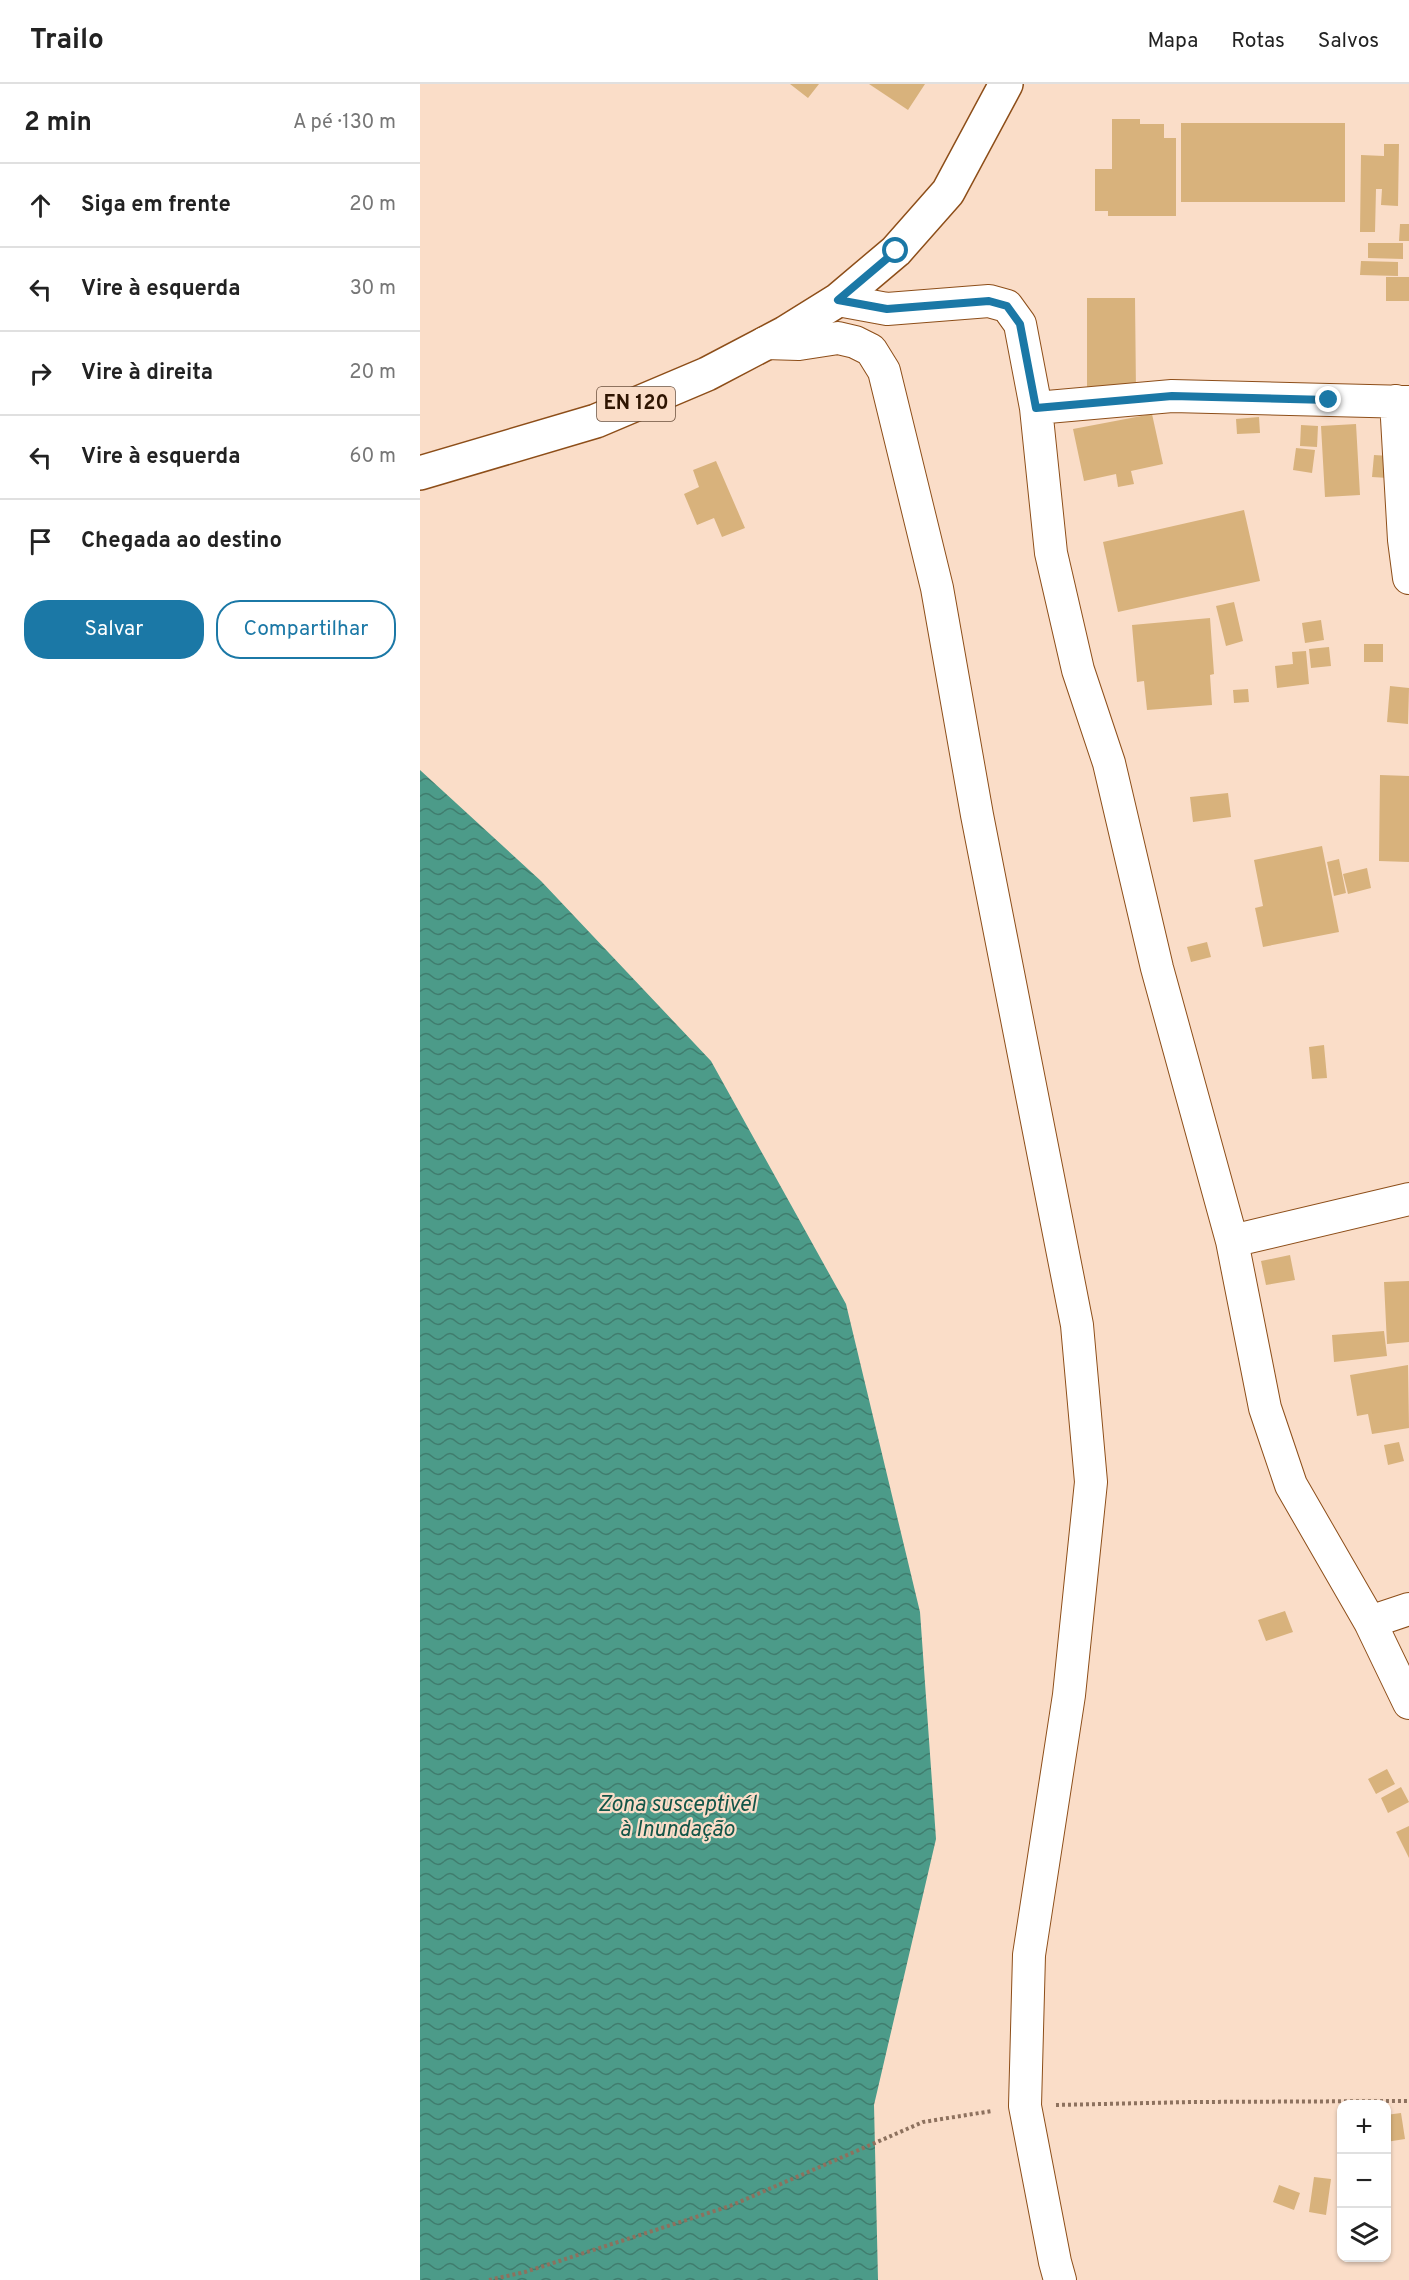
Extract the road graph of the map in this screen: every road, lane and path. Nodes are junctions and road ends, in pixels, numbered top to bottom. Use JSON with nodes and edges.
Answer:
{"nodes":[{"id":1,"x":1006,"y":84,"type":"edge"},
{"id":2,"x":838,"y":300,"type":"junction"},
{"id":3,"x":765,"y":343,"type":"junction"},
{"id":4,"x":1403,"y":402,"type":"edge"},
{"id":5,"x":1036,"y":408,"type":"junction"},
{"id":6,"x":420,"y":473,"type":"edge"},
{"id":7,"x":1409,"y":578,"type":"edge"},
{"id":8,"x":1409,"y":1199,"type":"edge"},
{"id":9,"x":1232,"y":1241,"type":"junction"},
{"id":10,"x":1409,"y":1609,"type":"edge"},
{"id":11,"x":1370,"y":1622,"type":"junction"},
{"id":12,"x":1409,"y":1703,"type":"edge"},
{"id":13,"x":1409,"y":2101,"type":"edge"},
{"id":14,"x":1025,"y":2106,"type":"junction"},
{"id":15,"x":489,"y":2280,"type":"edge"},
{"id":16,"x":1060,"y":2280,"type":"edge"}],
"edges":[{"from":1,"to":2,"type":"main road","number":"EN 120"},
{"from":2,"to":3,"type":"main road","number":"EN 120"},
{"from":2,"to":5,"type":"street"},
{"from":3,"to":6,"type":"main road","number":"EN 120"},
{"from":3,"to":14,"type":"street"},
{"from":4,"to":5,"type":"street"},
{"from":4,"to":7,"type":"street"},
{"from":5,"to":9,"type":"street"},
{"from":8,"to":9,"type":"street"},
{"from":9,"to":11,"type":"street"},
{"from":10,"to":11,"type":"street"},
{"from":11,"to":12,"type":"street"},
{"from":13,"to":14,"type":"path"},
{"from":14,"to":15,"type":"path"},
{"from":14,"to":16,"type":"street"}]}
